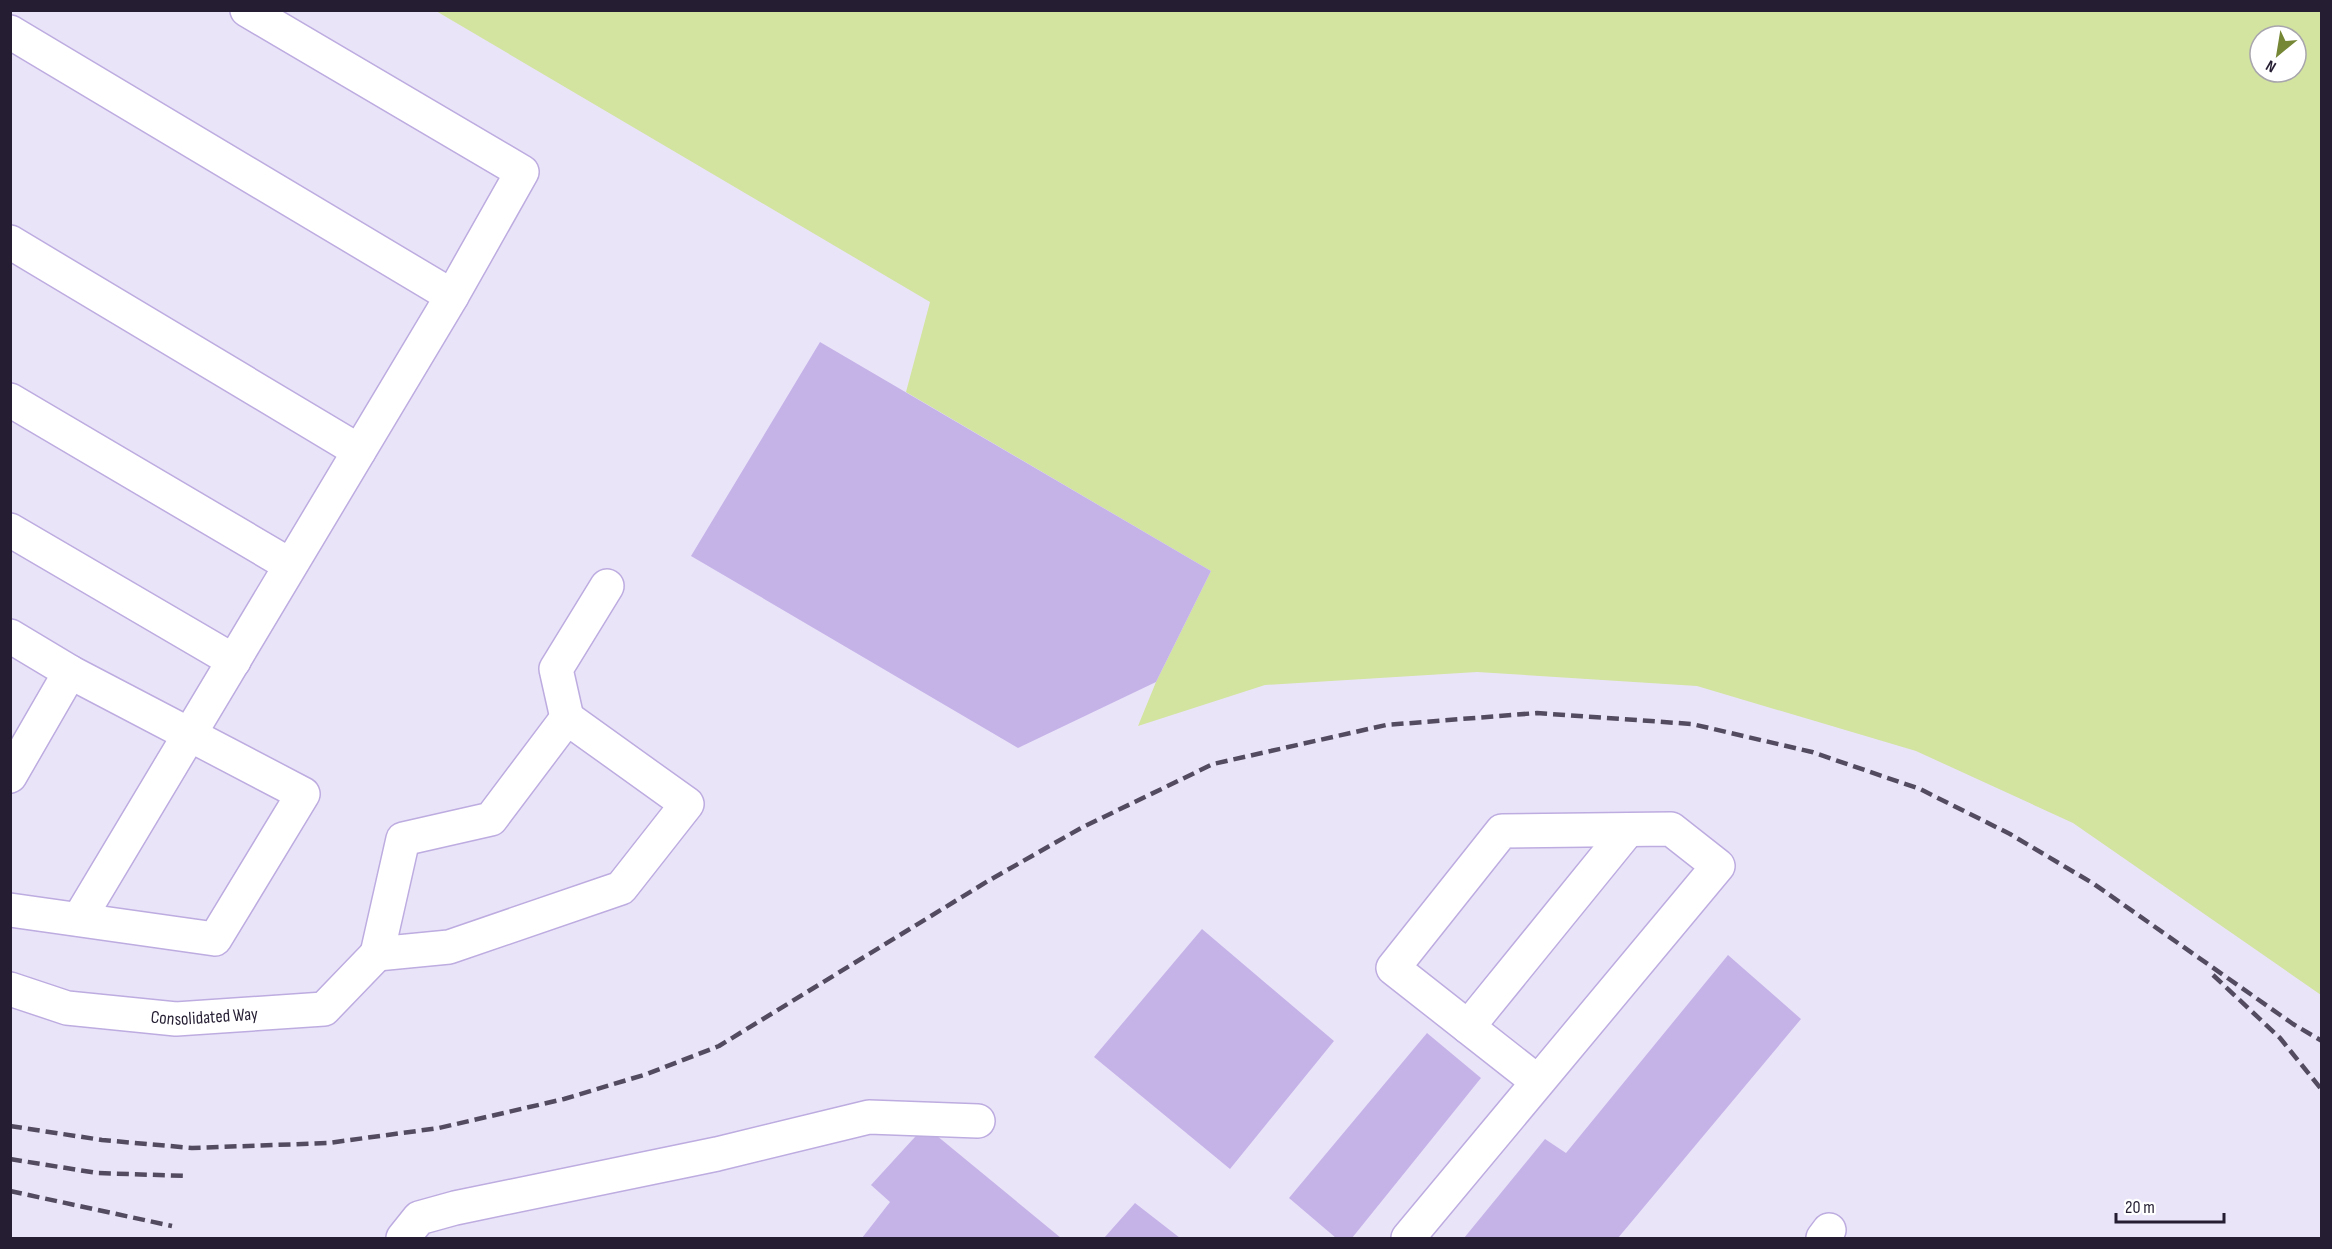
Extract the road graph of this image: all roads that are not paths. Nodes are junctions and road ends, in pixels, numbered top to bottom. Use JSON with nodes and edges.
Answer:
{"nodes":[{"id":1,"x":247,"y":10,"type":"edge"},
{"id":2,"x":10,"y":32,"type":"edge"},
{"id":3,"x":10,"y":242,"type":"edge"},
{"id":4,"x":452,"y":296,"type":"junction"},
{"id":5,"x":10,"y":400,"type":"edge"},
{"id":6,"x":359,"y":451,"type":"junction"},
{"id":7,"x":10,"y":530,"type":"edge"},
{"id":8,"x":290,"y":566,"type":"junction"},
{"id":9,"x":607,"y":586,"type":"dead end"},
{"id":10,"x":10,"y":636,"type":"edge"},
{"id":11,"x":234,"y":661,"type":"junction"},
{"id":12,"x":70,"y":672,"type":"junction"},
{"id":13,"x":567,"y":718,"type":"junction"},
{"id":14,"x":189,"y":735,"type":"junction"},
{"id":15,"x":10,"y":776,"type":"edge"},
{"id":16,"x":1628,"y":830,"type":"junction"},
{"id":17,"x":10,"y":910,"type":"edge"},
{"id":18,"x":79,"y":919,"type":"junction"},
{"id":19,"x":377,"y":954,"type":"junction"},
{"id":20,"x":10,"y":989,"type":"edge"},
{"id":21,"x":1468,"y":1027,"type":"junction"},
{"id":22,"x":1538,"y":1082,"type":"junction"},
{"id":23,"x":978,"y":1121,"type":"dead end"},
{"id":24,"x":403,"y":1239,"type":"edge"},
{"id":25,"x":1408,"y":1239,"type":"edge"}],
"edges":[{"from":1,"to":4,"type":"street"},
{"from":2,"to":4,"type":"street"},
{"from":3,"to":6,"type":"street"},
{"from":4,"to":6,"type":"street"},
{"from":5,"to":8,"type":"street"},
{"from":6,"to":8,"type":"street"},
{"from":7,"to":11,"type":"street"},
{"from":8,"to":11,"type":"street"},
{"from":9,"to":13,"type":"street"},
{"from":10,"to":12,"type":"street"},
{"from":11,"to":14,"type":"street"},
{"from":12,"to":14,"type":"street"},
{"from":12,"to":15,"type":"street"},
{"from":13,"to":19,"type":"street"},
{"from":13,"to":19,"type":"street"},
{"from":14,"to":18,"type":"street"},
{"from":14,"to":18,"type":"street"},
{"from":16,"to":21,"type":"street"},
{"from":16,"to":21,"type":"street"},
{"from":16,"to":22,"type":"street"},
{"from":17,"to":18,"type":"street"},
{"from":19,"to":20,"type":"street","name":"Consolidated Way"},
{"from":21,"to":22,"type":"street"},
{"from":22,"to":25,"type":"street"},
{"from":23,"to":24,"type":"street"}]}
